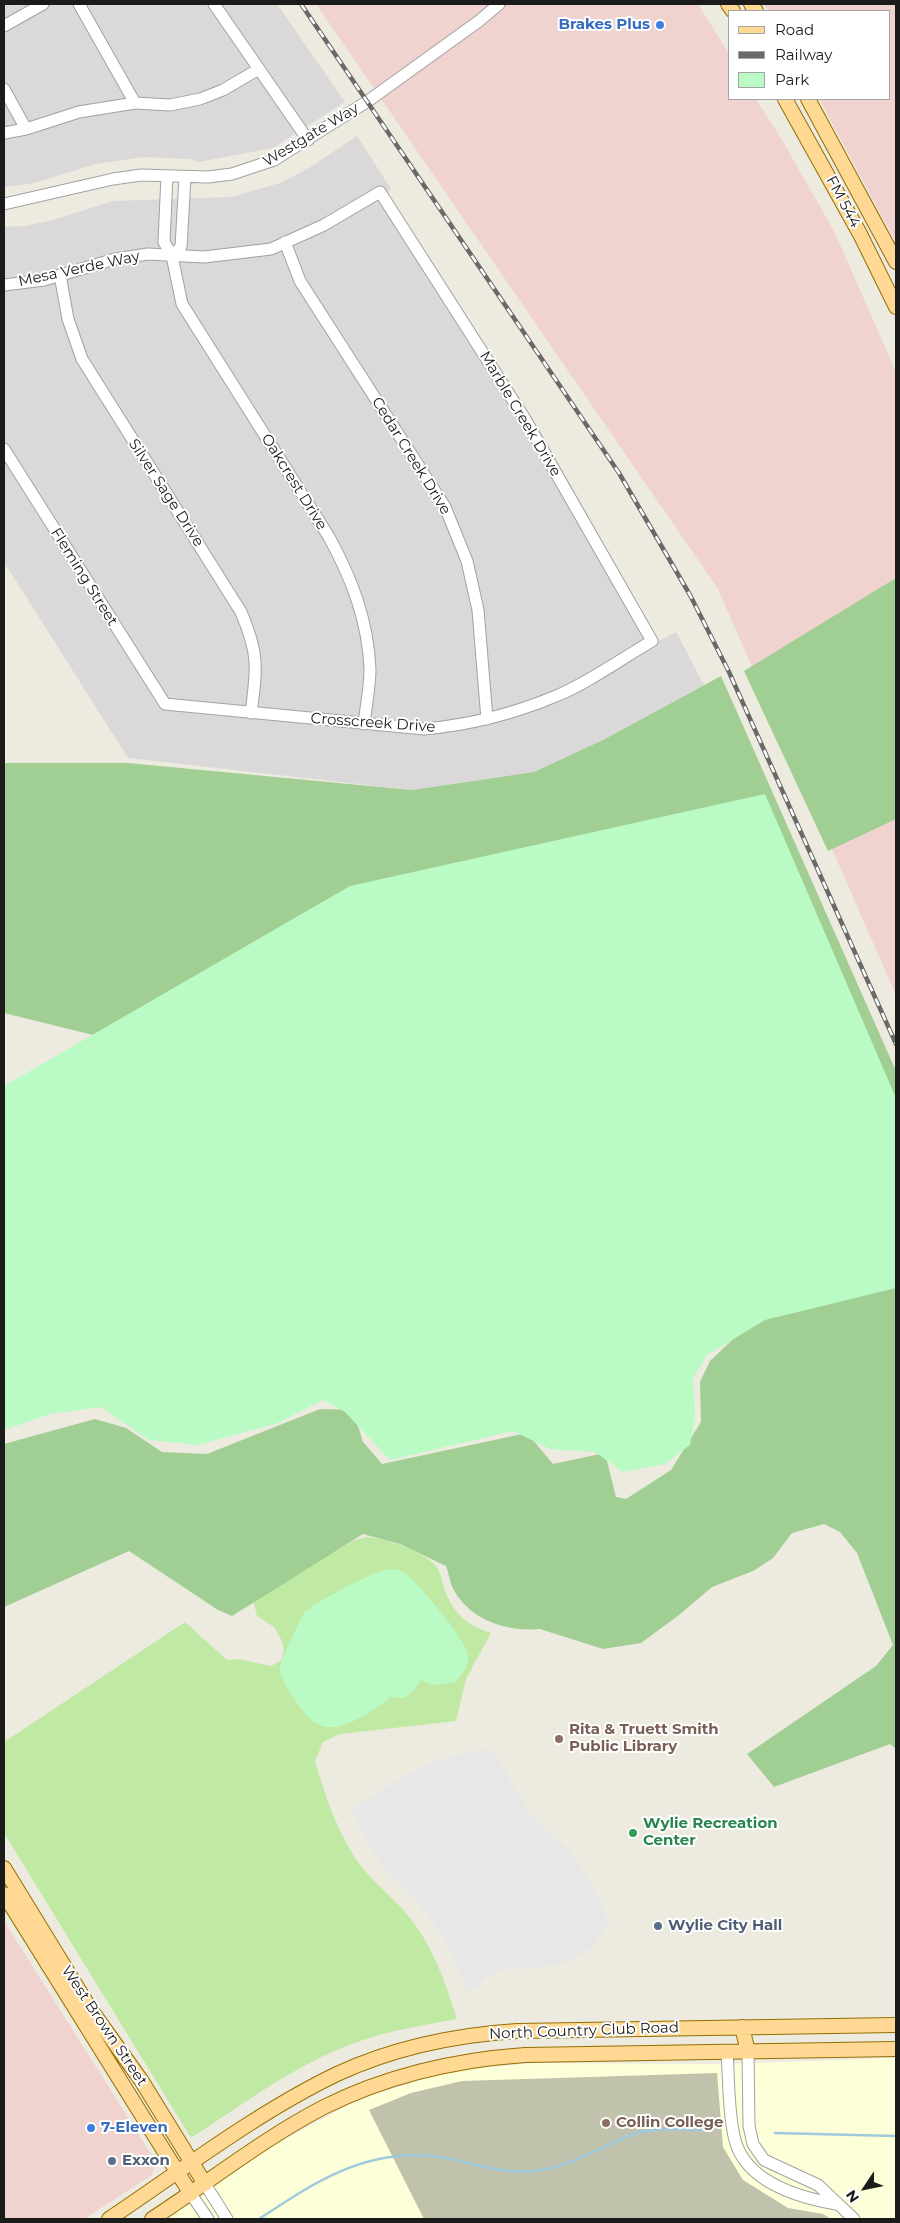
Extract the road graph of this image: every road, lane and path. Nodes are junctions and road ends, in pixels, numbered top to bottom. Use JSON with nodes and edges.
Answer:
{"nodes":[{"id":1,"x":43,"y":4,"type":"edge"},
{"id":2,"x":79,"y":4,"type":"edge"},
{"id":3,"x":214,"y":4,"type":"edge"},
{"id":4,"x":499,"y":4,"type":"edge"},
{"id":5,"x":4,"y":26,"type":"edge"},
{"id":6,"x":259,"y":68,"type":"junction"},
{"id":7,"x":4,"y":89,"type":"edge"},
{"id":8,"x":786,"y":100,"type":"edge"},
{"id":9,"x":809,"y":100,"type":"edge"},
{"id":10,"x":135,"y":103,"type":"junction"},
{"id":11,"x":26,"y":129,"type":"junction"},
{"id":12,"x":4,"y":133,"type":"edge"},
{"id":13,"x":829,"y":136,"type":"junction"},
{"id":14,"x":308,"y":140,"type":"junction"},
{"id":15,"x":813,"y":147,"type":"junction"},
{"id":16,"x":167,"y":176,"type":"junction"},
{"id":17,"x":185,"y":177,"type":"junction"},
{"id":18,"x":380,"y":192,"type":"joint"},
{"id":19,"x":4,"y":204,"type":"edge"},
{"id":20,"x":285,"y":242,"type":"junction"},
{"id":21,"x":172,"y":256,"type":"junction"},
{"id":22,"x":896,"y":262,"type":"edge"},
{"id":23,"x":60,"y":275,"type":"junction"},
{"id":24,"x":4,"y":285,"type":"edge"},
{"id":25,"x":896,"y":307,"type":"edge"},
{"id":26,"x":4,"y":449,"type":"edge"},
{"id":27,"x":652,"y":641,"type":"joint"},
{"id":28,"x":165,"y":704,"type":"joint"},
{"id":29,"x":251,"y":712,"type":"junction"},
{"id":30,"x":487,"y":719,"type":"junction"},
{"id":31,"x":364,"y":724,"type":"junction"},
{"id":32,"x":4,"y":1868,"type":"edge"},
{"id":33,"x":4,"y":1894,"type":"edge"},
{"id":34,"x":54,"y":1974,"type":"junction"},
{"id":35,"x":91,"y":2010,"type":"junction"},
{"id":36,"x":896,"y":2025,"type":"edge"},
{"id":37,"x":742,"y":2027,"type":"junction"},
{"id":38,"x":478,"y":2034,"type":"junction"},
{"id":39,"x":896,"y":2049,"type":"edge"},
{"id":40,"x":727,"y":2052,"type":"junction"},
{"id":41,"x":748,"y":2052,"type":"junction"},
{"id":42,"x":480,"y":2059,"type":"junction"},
{"id":43,"x":192,"y":2164,"type":"junction"},
{"id":44,"x":178,"y":2174,"type":"junction"},
{"id":45,"x":205,"y":2184,"type":"junction"},
{"id":46,"x":191,"y":2194,"type":"junction"},
{"id":47,"x":836,"y":2204,"type":"junction"},
{"id":48,"x":110,"y":2219,"type":"edge"},
{"id":49,"x":152,"y":2219,"type":"edge"},
{"id":50,"x":208,"y":2219,"type":"edge"},
{"id":51,"x":227,"y":2219,"type":"edge"},
{"id":52,"x":854,"y":2219,"type":"edge"}],
"edges":[{"from":1,"to":5,"type":"street"},
{"from":2,"to":10,"type":"street"},
{"from":3,"to":6,"type":"street"},
{"from":4,"to":14,"type":"street","name":"Westgate Way"},
{"from":6,"to":10,"type":"street"},
{"from":6,"to":14,"type":"street"},
{"from":7,"to":11,"type":"street"},
{"from":8,"to":15,"type":"main road","name":"FM 544","number":"FM 544"},
{"from":9,"to":13,"type":"main road","name":"FM 544","number":"FM 544"},
{"from":10,"to":11,"type":"street"},
{"from":11,"to":12,"type":"street"},
{"from":13,"to":15,"type":"main road"},
{"from":13,"to":22,"type":"main road","name":"FM 544","number":"FM 544"},
{"from":14,"to":17,"type":"street","name":"Westgate Way"},
{"from":15,"to":25,"type":"main road","name":"FM 544","number":"FM 544"},
{"from":16,"to":17,"type":"street","name":"Westgate Way"},
{"from":16,"to":19,"type":"street","name":"Westgate Way"},
{"from":16,"to":21,"type":"street","name":"Oakcrest Drive"},
{"from":17,"to":21,"type":"street"},
{"from":18,"to":20,"type":"street","name":"Mesa Verde Way"},
{"from":18,"to":27,"type":"street","name":"Marble Creek Drive"},
{"from":20,"to":21,"type":"street","name":"Mesa Verde Way"},
{"from":20,"to":30,"type":"street","name":"Cedar Creek Drive"},
{"from":21,"to":23,"type":"street","name":"Mesa Verde Way"},
{"from":21,"to":31,"type":"street","name":"Oakcrest Drive"},
{"from":23,"to":24,"type":"street","name":"Mesa Verde Way"},
{"from":23,"to":29,"type":"street","name":"Silver Sage Drive"},
{"from":26,"to":28,"type":"street","name":"Fleming Street"},
{"from":27,"to":30,"type":"street","name":"Crosscreek Drive"},
{"from":28,"to":29,"type":"street","name":"Crosscreek Drive"},
{"from":29,"to":31,"type":"street","name":"Crosscreek Drive"},
{"from":30,"to":31,"type":"street","name":"Crosscreek Drive"},
{"from":32,"to":35,"type":"main road","name":"West Brown Street"},
{"from":33,"to":34,"type":"main road","name":"West Brown Street"},
{"from":34,"to":35,"type":"main road"},
{"from":34,"to":44,"type":"main road","name":"West Brown Street"},
{"from":35,"to":43,"type":"main road","name":"West Brown Street"},
{"from":36,"to":37,"type":"main road","name":"North Country Club Road"},
{"from":37,"to":38,"type":"main road","name":"North Country Club Road"},
{"from":37,"to":40,"type":"main road"},
{"from":37,"to":41,"type":"main road"},
{"from":38,"to":42,"type":"main road"},
{"from":38,"to":43,"type":"main road","name":"North Country Club Road"},
{"from":39,"to":41,"type":"main road","name":"North Country Club Road"},
{"from":40,"to":41,"type":"main road","name":"North Country Club Road"},
{"from":40,"to":42,"type":"main road","name":"North Country Club Road"},
{"from":40,"to":47,"type":"street"},
{"from":41,"to":47,"type":"street"},
{"from":42,"to":45,"type":"main road","name":"North Country Club Road"},
{"from":43,"to":44,"type":"main road","name":"North Country Club Road"},
{"from":43,"to":45,"type":"main road","name":"West Brown Street"},
{"from":44,"to":46,"type":"main road","name":"West Brown Street"},
{"from":44,"to":48,"type":"main road","name":"North Country Club Road"},
{"from":45,"to":46,"type":"main road","name":"North Country Club Road"},
{"from":45,"to":51,"type":"street"},
{"from":46,"to":49,"type":"main road","name":"North Country Club Road"},
{"from":46,"to":50,"type":"street"},
{"from":47,"to":52,"type":"street"}]}
